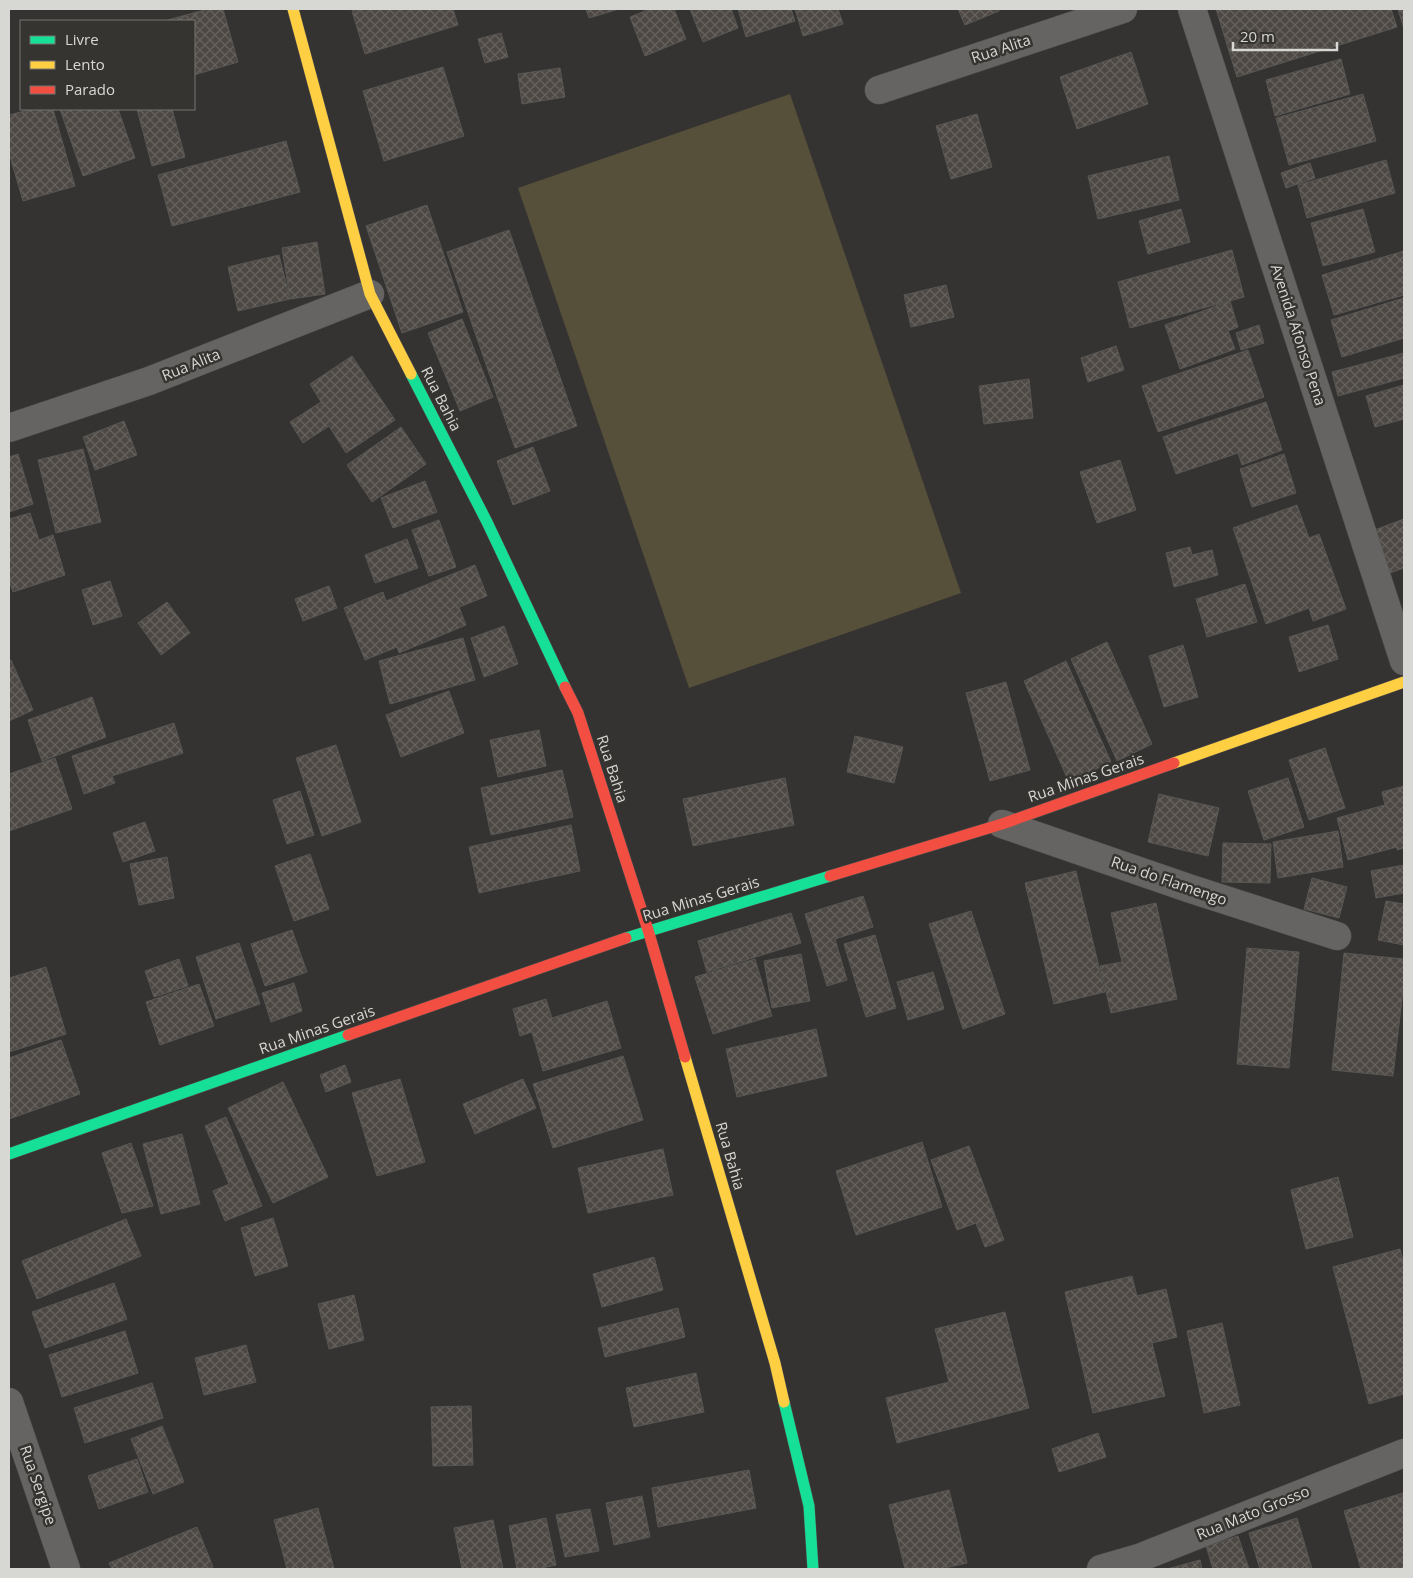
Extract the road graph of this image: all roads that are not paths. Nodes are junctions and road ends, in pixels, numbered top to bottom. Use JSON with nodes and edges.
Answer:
{"nodes":[{"id":1,"x":293,"y":9,"type":"edge"},
{"id":2,"x":1123,"y":9,"type":"edge"},
{"id":3,"x":1192,"y":9,"type":"edge"},
{"id":4,"x":879,"y":90,"type":"dead end"},
{"id":5,"x":370,"y":294,"type":"junction"},
{"id":6,"x":9,"y":428,"type":"edge"},
{"id":7,"x":1404,"y":661,"type":"edge"},
{"id":8,"x":1404,"y":682,"type":"edge"},
{"id":9,"x":1002,"y":824,"type":"junction"},
{"id":10,"x":648,"y":930,"type":"junction"},
{"id":11,"x":1337,"y":936,"type":"dead end"},
{"id":12,"x":9,"y":1154,"type":"edge"},
{"id":13,"x":9,"y":1402,"type":"edge"},
{"id":14,"x":1404,"y":1453,"type":"edge"},
{"id":15,"x":66,"y":1569,"type":"edge"},
{"id":16,"x":813,"y":1569,"type":"edge"},
{"id":17,"x":1101,"y":1569,"type":"edge"}],
"edges":[{"from":1,"to":5,"type":"street","name":"Rua Bahia"},
{"from":2,"to":4,"type":"street","name":"Rua Alita"},
{"from":3,"to":7,"type":"street","name":"Avenida Afonso Pena"},
{"from":5,"to":6,"type":"street","name":"Rua Alita"},
{"from":5,"to":10,"type":"street","name":"Rua Bahia"},
{"from":8,"to":9,"type":"street","name":"Rua Minas Gerais"},
{"from":9,"to":10,"type":"street","name":"Rua Minas Gerais"},
{"from":9,"to":11,"type":"street","name":"Rua do Flamengo"},
{"from":10,"to":12,"type":"street","name":"Rua Minas Gerais"},
{"from":10,"to":16,"type":"street","name":"Rua Bahia"},
{"from":13,"to":15,"type":"street","name":"Rua Sergipe"},
{"from":14,"to":17,"type":"street","name":"Rua Mato Grosso"}]}
